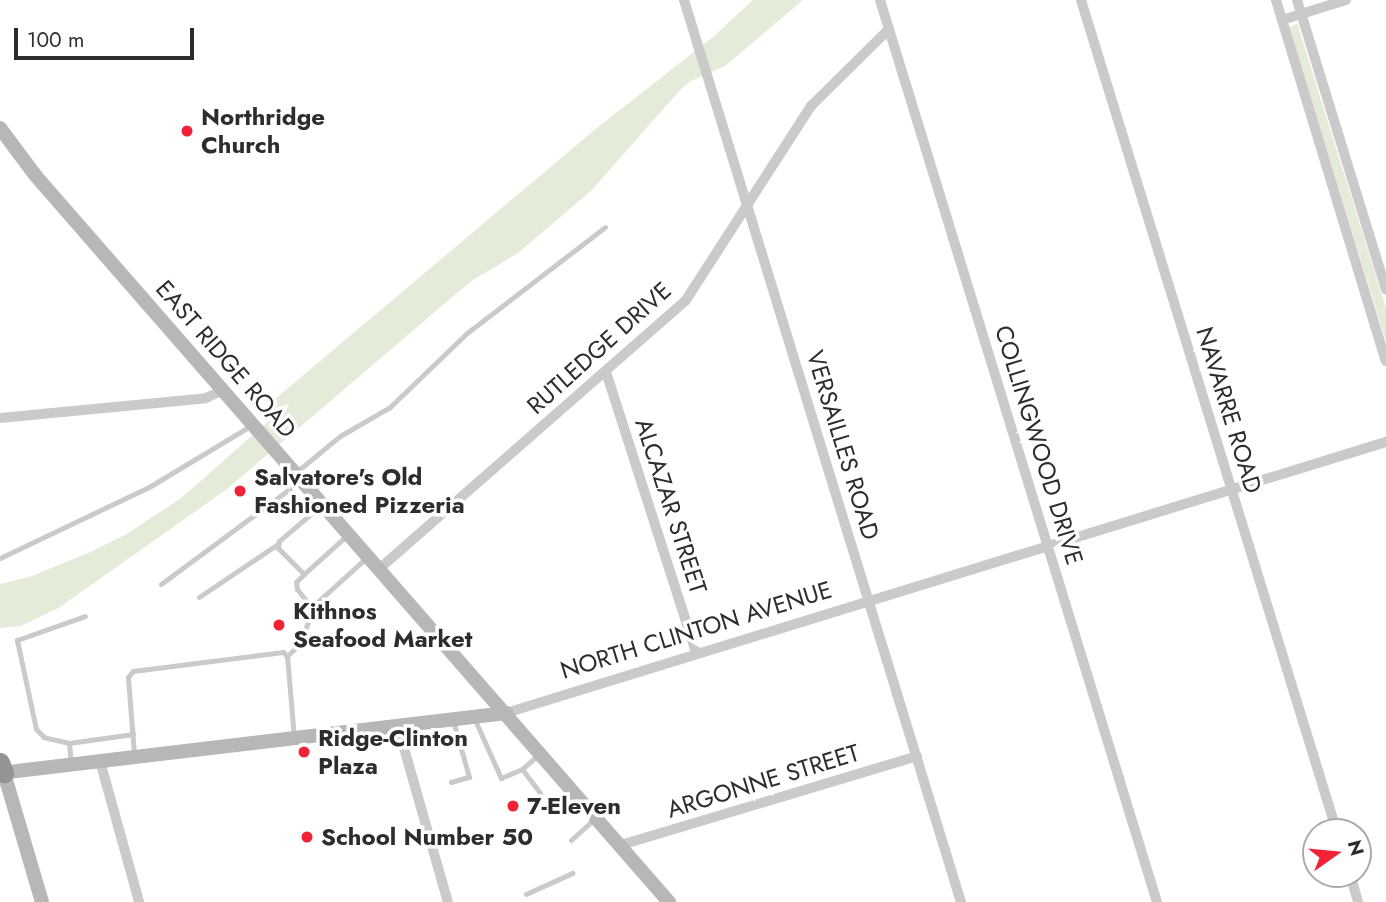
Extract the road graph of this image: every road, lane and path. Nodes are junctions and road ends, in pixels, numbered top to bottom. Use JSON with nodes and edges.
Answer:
{"nodes":[{"id":1,"x":684,"y":0,"type":"edge"},
{"id":2,"x":880,"y":0,"type":"edge"},
{"id":3,"x":1081,"y":0,"type":"edge"},
{"id":4,"x":1276,"y":0,"type":"edge"},
{"id":5,"x":1297,"y":0,"type":"edge"},
{"id":6,"x":1346,"y":0,"type":"edge"},
{"id":7,"x":1302,"y":14,"type":"junction"},
{"id":8,"x":1282,"y":20,"type":"junction"},
{"id":9,"x":889,"y":29,"type":"junction"},
{"id":10,"x":0,"y":128,"type":"edge"},
{"id":11,"x":747,"y":206,"type":"junction"},
{"id":12,"x":605,"y":227,"type":"dead end"},
{"id":13,"x":1386,"y":289,"type":"edge"},
{"id":14,"x":1386,"y":361,"type":"edge"},
{"id":15,"x":606,"y":372,"type":"junction"},
{"id":16,"x":223,"y":390,"type":"junction"},
{"id":17,"x":0,"y":418,"type":"edge"},
{"id":18,"x":252,"y":424,"type":"junction"},
{"id":19,"x":1386,"y":442,"type":"edge"},
{"id":20,"x":299,"y":477,"type":"junction"},
{"id":21,"x":1231,"y":490,"type":"junction"},
{"id":22,"x":323,"y":504,"type":"junction"},
{"id":23,"x":348,"y":534,"type":"junction"},
{"id":24,"x":278,"y":544,"type":"junction"},
{"id":25,"x":1047,"y":545,"type":"junction"},
{"id":26,"x":368,"y":556,"type":"junction"},
{"id":27,"x":0,"y":558,"type":"edge"},
{"id":28,"x":379,"y":569,"type":"junction"},
{"id":29,"x":304,"y":574,"type":"junction"},
{"id":30,"x":162,"y":584,"type":"dead end"},
{"id":31,"x":199,"y":597,"type":"dead end"},
{"id":32,"x":869,"y":600,"type":"junction"},
{"id":33,"x":314,"y":605,"type":"junction"},
{"id":34,"x":85,"y":616,"type":"dead end"},
{"id":35,"x":696,"y":653,"type":"junction"},
{"id":36,"x":286,"y":656,"type":"junction"},
{"id":37,"x":506,"y":713,"type":"junction"},
{"id":38,"x":474,"y":718,"type":"junction"},
{"id":39,"x":453,"y":721,"type":"junction"},
{"id":40,"x":398,"y":727,"type":"junction"},
{"id":41,"x":133,"y":734,"type":"junction"},
{"id":42,"x":294,"y":740,"type":"junction"},
{"id":43,"x":69,"y":743,"type":"junction"},
{"id":44,"x":540,"y":753,"type":"junction"},
{"id":45,"x":917,"y":756,"type":"junction"},
{"id":46,"x":135,"y":758,"type":"junction"},
{"id":47,"x":100,"y":761,"type":"junction"},
{"id":48,"x":72,"y":765,"type":"junction"},
{"id":49,"x":522,"y":769,"type":"junction"},
{"id":50,"x":1,"y":770,"type":"edge"},
{"id":51,"x":450,"y":782,"type":"dead end"},
{"id":52,"x":541,"y":794,"type":"dead end"},
{"id":53,"x":596,"y":817,"type":"junction"},
{"id":54,"x":1333,"y":818,"type":"edge"},
{"id":55,"x":571,"y":840,"type":"dead end"},
{"id":56,"x":621,"y":845,"type":"junction"},
{"id":57,"x":572,"y":873,"type":"dead end"},
{"id":58,"x":526,"y":894,"type":"dead end"},
{"id":59,"x":42,"y":902,"type":"edge"},
{"id":60,"x":139,"y":902,"type":"edge"},
{"id":61,"x":448,"y":902,"type":"edge"},
{"id":62,"x":670,"y":902,"type":"edge"},
{"id":63,"x":961,"y":902,"type":"edge"},
{"id":64,"x":1157,"y":902,"type":"edge"}],
"edges":[{"from":1,"to":11,"type":"street","name":"VERSAILLES ROAD"},
{"from":2,"to":9,"type":"street","name":"COLLINGWOOD DRIVE"},
{"from":3,"to":21,"type":"street","name":"NAVARRE ROAD"},
{"from":4,"to":8,"type":"street"},
{"from":5,"to":7,"type":"street"},
{"from":6,"to":7,"type":"street"},
{"from":7,"to":8,"type":"street"},
{"from":7,"to":13,"type":"street"},
{"from":8,"to":14,"type":"street"},
{"from":9,"to":11,"type":"street","name":"RUTLEDGE DRIVE"},
{"from":9,"to":25,"type":"street","name":"COLLINGWOOD DRIVE"},
{"from":10,"to":16,"type":"main road","name":"EAST RIDGE ROAD"},
{"from":11,"to":15,"type":"street","name":"RUTLEDGE DRIVE"},
{"from":11,"to":32,"type":"street","name":"VERSAILLES ROAD"},
{"from":12,"to":20,"type":"lane"},
{"from":15,"to":28,"type":"street","name":"RUTLEDGE DRIVE"},
{"from":15,"to":35,"type":"street","name":"ALCAZAR STREET"},
{"from":16,"to":17,"type":"street"},
{"from":16,"to":18,"type":"main road","name":"EAST RIDGE ROAD"},
{"from":18,"to":20,"type":"main road","name":"EAST RIDGE ROAD"},
{"from":18,"to":27,"type":"lane"},
{"from":19,"to":21,"type":"street","name":"NORTH CLINTON AVENUE"},
{"from":20,"to":22,"type":"main road","name":"EAST RIDGE ROAD"},
{"from":20,"to":30,"type":"lane"},
{"from":21,"to":25,"type":"street","name":"NORTH CLINTON AVENUE"},
{"from":21,"to":54,"type":"street","name":"NAVARRE ROAD"},
{"from":22,"to":23,"type":"main road","name":"EAST RIDGE ROAD"},
{"from":22,"to":24,"type":"lane"},
{"from":23,"to":26,"type":"main road","name":"EAST RIDGE ROAD"},
{"from":23,"to":29,"type":"lane"},
{"from":24,"to":29,"type":"lane"},
{"from":24,"to":31,"type":"lane"},
{"from":25,"to":32,"type":"street","name":"NORTH CLINTON AVENUE"},
{"from":25,"to":64,"type":"street","name":"COLLINGWOOD DRIVE"},
{"from":26,"to":28,"type":"main road","name":"EAST RIDGE ROAD"},
{"from":26,"to":33,"type":"lane"},
{"from":28,"to":37,"type":"main road","name":"EAST RIDGE ROAD"},
{"from":29,"to":33,"type":"lane"},
{"from":32,"to":35,"type":"street","name":"NORTH CLINTON AVENUE"},
{"from":32,"to":45,"type":"street","name":"VERSAILLES ROAD"},
{"from":33,"to":36,"type":"lane"},
{"from":34,"to":43,"type":"lane"},
{"from":35,"to":37,"type":"street","name":"NORTH CLINTON AVENUE"},
{"from":36,"to":41,"type":"lane"},
{"from":36,"to":42,"type":"lane"},
{"from":37,"to":38,"type":"main road","name":"NORTH CLINTON AVENUE"},
{"from":37,"to":44,"type":"main road","name":"EAST RIDGE ROAD"},
{"from":38,"to":39,"type":"main road","name":"NORTH CLINTON AVENUE"},
{"from":38,"to":49,"type":"lane"},
{"from":39,"to":40,"type":"main road","name":"NORTH CLINTON AVENUE"},
{"from":39,"to":51,"type":"lane"},
{"from":40,"to":42,"type":"main road","name":"NORTH CLINTON AVENUE"},
{"from":40,"to":61,"type":"street"},
{"from":41,"to":43,"type":"lane"},
{"from":41,"to":46,"type":"lane"},
{"from":42,"to":46,"type":"main road","name":"NORTH CLINTON AVENUE"},
{"from":43,"to":48,"type":"lane"},
{"from":44,"to":49,"type":"lane"},
{"from":44,"to":53,"type":"main road","name":"EAST RIDGE ROAD"},
{"from":45,"to":56,"type":"street","name":"ARGONNE STREET"},
{"from":45,"to":63,"type":"street","name":"VERSAILLES ROAD"},
{"from":46,"to":47,"type":"main road","name":"NORTH CLINTON AVENUE"},
{"from":47,"to":48,"type":"main road","name":"NORTH CLINTON AVENUE"},
{"from":47,"to":60,"type":"street"},
{"from":48,"to":50,"type":"main road","name":"NORTH CLINTON AVENUE"},
{"from":49,"to":52,"type":"lane"},
{"from":50,"to":59,"type":"main road"},
{"from":53,"to":55,"type":"lane"},
{"from":53,"to":56,"type":"main road","name":"EAST RIDGE ROAD"},
{"from":56,"to":62,"type":"main road","name":"EAST RIDGE ROAD"},
{"from":57,"to":58,"type":"lane"}]}
